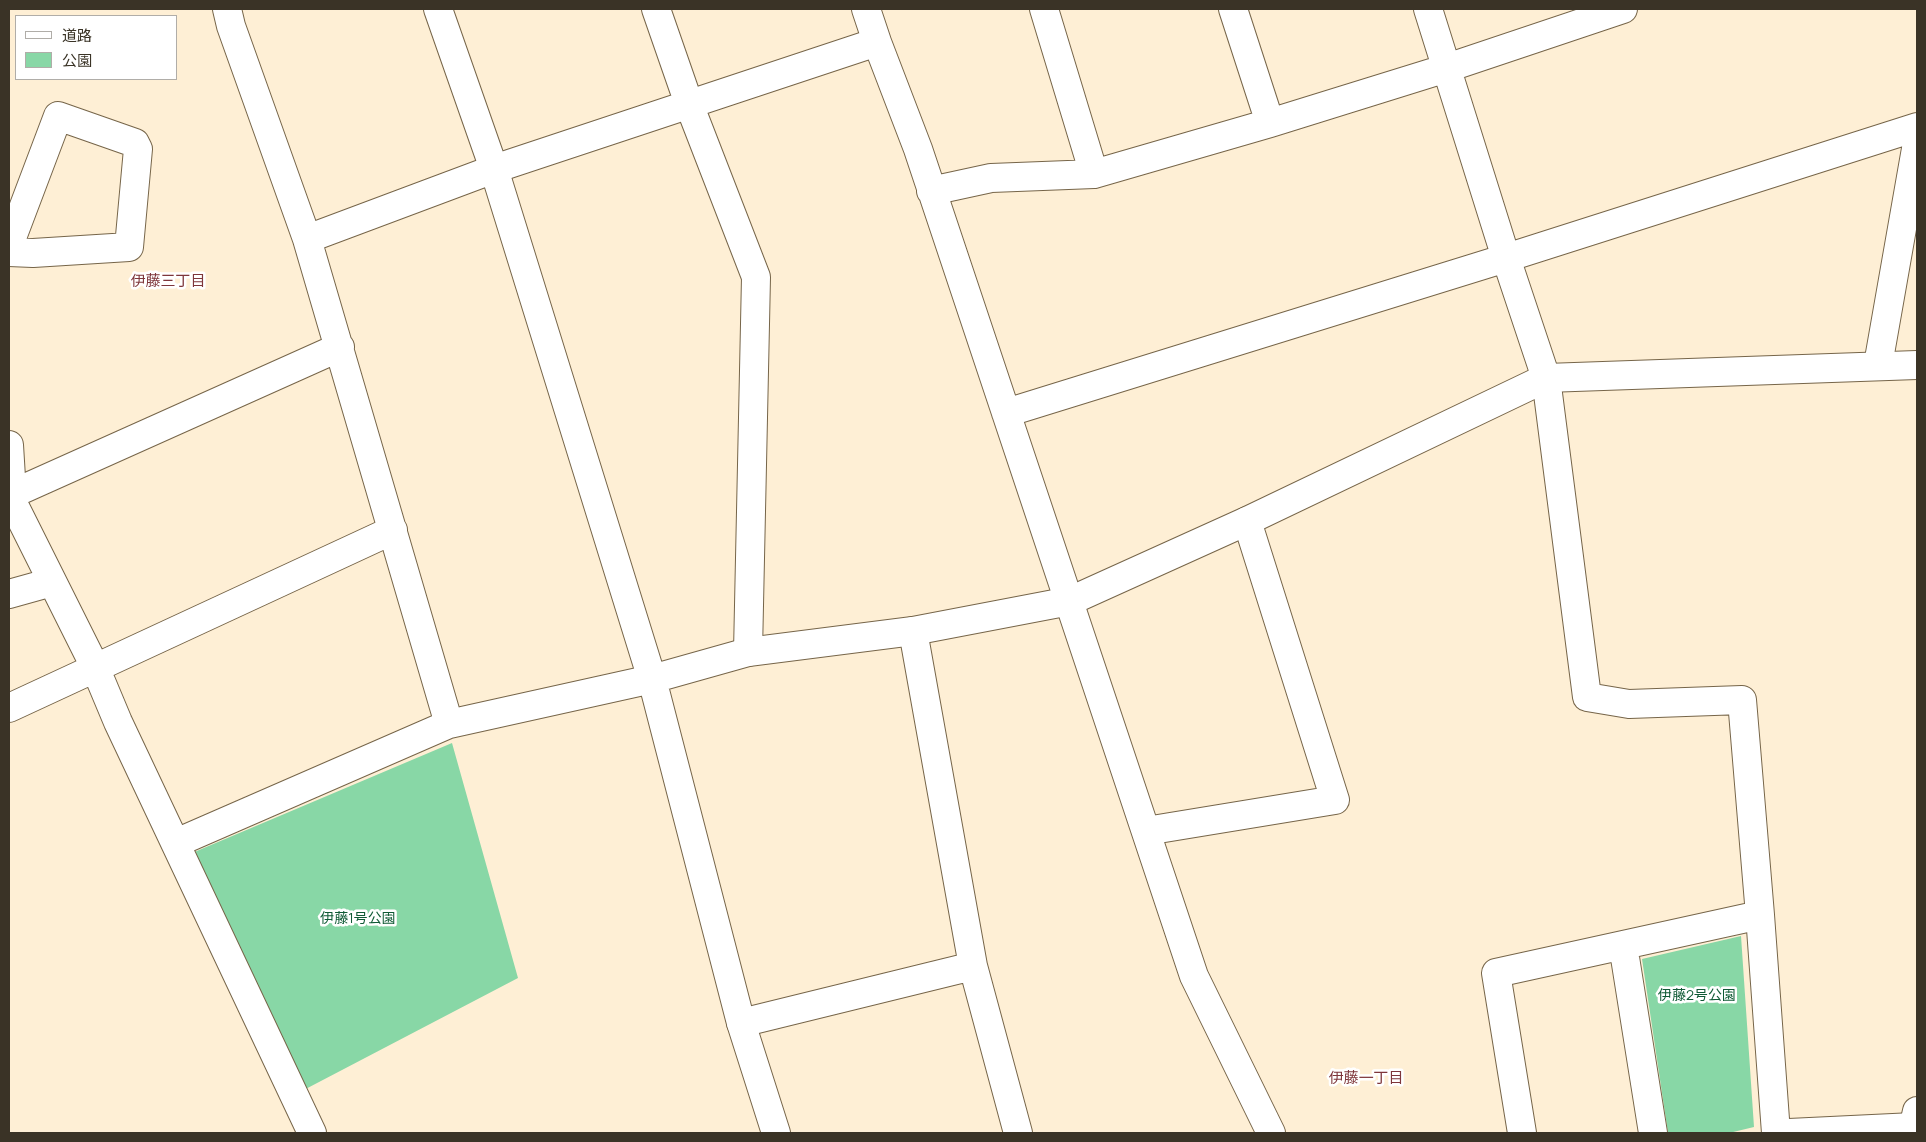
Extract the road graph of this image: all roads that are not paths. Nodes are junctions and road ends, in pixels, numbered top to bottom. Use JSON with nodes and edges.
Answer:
{"nodes":[{"id":1,"x":227,"y":9,"type":"edge"},
{"id":2,"x":438,"y":9,"type":"edge"},
{"id":3,"x":656,"y":9,"type":"edge"},
{"id":4,"x":866,"y":9,"type":"edge"},
{"id":5,"x":1044,"y":9,"type":"edge"},
{"id":6,"x":1233,"y":9,"type":"edge"},
{"id":7,"x":1428,"y":9,"type":"edge"},
{"id":8,"x":1618,"y":9,"type":"edge"},
{"id":9,"x":877,"y":42,"type":"junction"},
{"id":10,"x":1447,"y":68,"type":"junction"},
{"id":11,"x":689,"y":104,"type":"junction"},
{"id":12,"x":1270,"y":123,"type":"junction"},
{"id":13,"x":1917,"y":127,"type":"edge"},
{"id":14,"x":1917,"y":143,"type":"edge"},
{"id":15,"x":494,"y":169,"type":"junction"},
{"id":16,"x":1094,"y":174,"type":"junction"},
{"id":17,"x":931,"y":191,"type":"junction"},
{"id":18,"x":307,"y":238,"type":"junction"},
{"id":19,"x":9,"y":252,"type":"edge"},
{"id":20,"x":1506,"y":258,"type":"junction"},
{"id":21,"x":340,"y":347,"type":"junction"},
{"id":22,"x":1917,"y":364,"type":"edge"},
{"id":23,"x":1878,"y":365,"type":"junction"},
{"id":24,"x":1546,"y":378,"type":"junction"},
{"id":25,"x":1006,"y":413,"type":"junction"},
{"id":26,"x":9,"y":444,"type":"edge"},
{"id":27,"x":12,"y":494,"type":"junction"},
{"id":28,"x":1247,"y":522,"type":"junction"},
{"id":29,"x":393,"y":530,"type":"junction"},
{"id":30,"x":52,"y":582,"type":"junction"},
{"id":31,"x":9,"y":594,"type":"edge"},
{"id":32,"x":1070,"y":601,"type":"junction"},
{"id":33,"x":913,"y":631,"type":"junction"},
{"id":34,"x":748,"y":652,"type":"junction"},
{"id":35,"x":94,"y":667,"type":"junction"},
{"id":36,"x":652,"y":679,"type":"junction"},
{"id":37,"x":9,"y":708,"type":"edge"},
{"id":38,"x":449,"y":724,"type":"junction"},
{"id":39,"x":1146,"y":831,"type":"junction"},
{"id":40,"x":176,"y":843,"type":"junction"},
{"id":41,"x":1760,"y":915,"type":"junction"},
{"id":42,"x":1623,"y":945,"type":"junction"},
{"id":43,"x":973,"y":966,"type":"junction"},
{"id":44,"x":741,"y":1023,"type":"junction"},
{"id":45,"x":1914,"y":1124,"type":"edge"},
{"id":46,"x":312,"y":1133,"type":"edge"},
{"id":47,"x":776,"y":1133,"type":"edge"},
{"id":48,"x":1018,"y":1133,"type":"edge"},
{"id":49,"x":1271,"y":1133,"type":"edge"},
{"id":50,"x":1522,"y":1133,"type":"edge"},
{"id":51,"x":1653,"y":1133,"type":"edge"},
{"id":52,"x":1776,"y":1133,"type":"edge"},
{"id":53,"x":1789,"y":1133,"type":"edge"}],
"edges":[{"from":1,"to":18,"type":"street"},
{"from":2,"to":15,"type":"street"},
{"from":3,"to":11,"type":"street"},
{"from":4,"to":9,"type":"street"},
{"from":5,"to":16,"type":"street"},
{"from":6,"to":12,"type":"street"},
{"from":7,"to":10,"type":"street"},
{"from":8,"to":10,"type":"street"},
{"from":9,"to":11,"type":"street"},
{"from":9,"to":17,"type":"street"},
{"from":10,"to":12,"type":"street"},
{"from":10,"to":20,"type":"street"},
{"from":11,"to":15,"type":"street"},
{"from":11,"to":34,"type":"street"},
{"from":12,"to":16,"type":"street"},
{"from":13,"to":20,"type":"street"},
{"from":14,"to":23,"type":"street"},
{"from":15,"to":18,"type":"street"},
{"from":15,"to":36,"type":"street"},
{"from":16,"to":17,"type":"street"},
{"from":17,"to":25,"type":"street"},
{"from":18,"to":21,"type":"street"},
{"from":19,"to":19,"type":"street"},
{"from":20,"to":24,"type":"street"},
{"from":20,"to":25,"type":"street"},
{"from":21,"to":27,"type":"street"},
{"from":21,"to":29,"type":"street"},
{"from":22,"to":23,"type":"street"},
{"from":23,"to":24,"type":"street"},
{"from":24,"to":28,"type":"street"},
{"from":24,"to":41,"type":"street"},
{"from":25,"to":32,"type":"street"},
{"from":26,"to":27,"type":"street"},
{"from":27,"to":30,"type":"street"},
{"from":28,"to":32,"type":"street"},
{"from":28,"to":39,"type":"street"},
{"from":29,"to":35,"type":"street"},
{"from":29,"to":38,"type":"street"},
{"from":30,"to":31,"type":"street"},
{"from":30,"to":35,"type":"street"},
{"from":32,"to":33,"type":"street"},
{"from":32,"to":39,"type":"street"},
{"from":33,"to":34,"type":"street"},
{"from":33,"to":43,"type":"street"},
{"from":34,"to":36,"type":"street"},
{"from":35,"to":37,"type":"street"},
{"from":35,"to":40,"type":"street"},
{"from":36,"to":38,"type":"street"},
{"from":36,"to":44,"type":"street"},
{"from":38,"to":40,"type":"street"},
{"from":39,"to":49,"type":"street"},
{"from":40,"to":46,"type":"street"},
{"from":41,"to":42,"type":"street"},
{"from":41,"to":52,"type":"street"},
{"from":42,"to":50,"type":"street"},
{"from":42,"to":51,"type":"street"},
{"from":43,"to":44,"type":"street"},
{"from":43,"to":48,"type":"street"},
{"from":44,"to":47,"type":"street"},
{"from":45,"to":53,"type":"street"}]}
